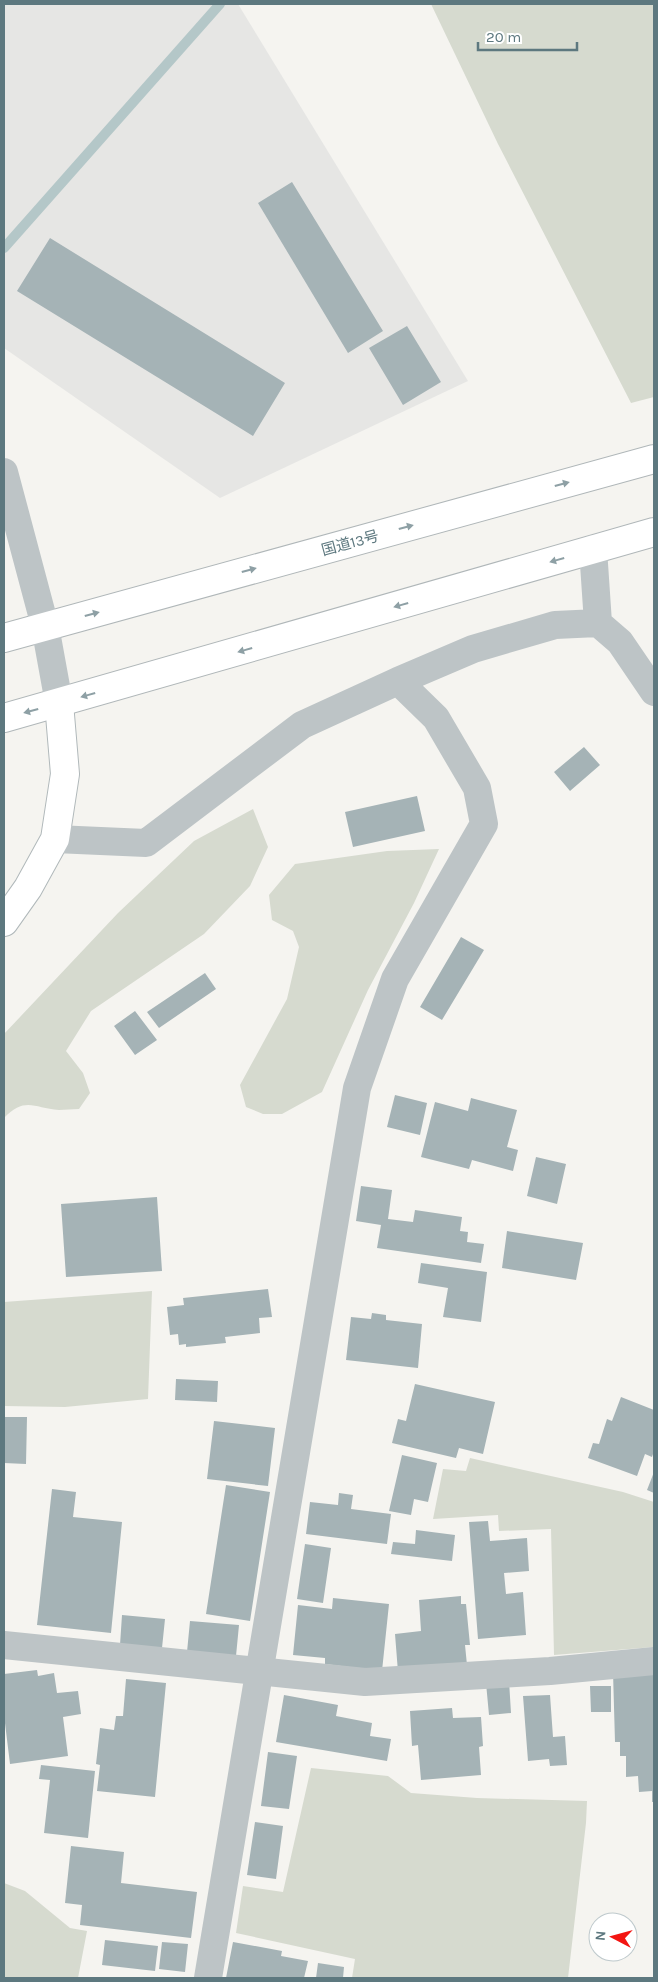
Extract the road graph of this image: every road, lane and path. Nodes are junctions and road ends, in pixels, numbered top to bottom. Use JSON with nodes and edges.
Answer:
{"nodes":[{"id":1,"x":654,"y":459,"type":"edge"},
{"id":2,"x":4,"y":472,"type":"edge"},
{"id":3,"x":654,"y":532,"type":"edge"},
{"id":4,"x":593,"y":549,"type":"junction"},
{"id":5,"x":598,"y":623,"type":"junction"},
{"id":6,"x":45,"y":626,"type":"junction"},
{"id":7,"x":4,"y":638,"type":"edge"},
{"id":8,"x":398,"y":681,"type":"junction"},
{"id":9,"x":654,"y":692,"type":"edge"},
{"id":10,"x":59,"y":703,"type":"junction"},
{"id":11,"x":4,"y":718,"type":"edge"},
{"id":12,"x":55,"y":839,"type":"junction"},
{"id":13,"x":4,"y":922,"type":"edge"},
{"id":14,"x":4,"y":1644,"type":"edge"},
{"id":15,"x":654,"y":1661,"type":"edge"},
{"id":16,"x":260,"y":1672,"type":"junction"},
{"id":17,"x":208,"y":1978,"type":"edge"}],
"edges":[{"from":6,"to":1,"type":"main road","name":"国道13号","one_way":true},
{"from":2,"to":6,"type":"street"},
{"from":3,"to":4,"type":"main road"},
{"from":4,"to":5,"type":"street"},
{"from":4,"to":10,"type":"main road","one_way":true},
{"from":5,"to":8,"type":"street"},
{"from":5,"to":9,"type":"street"},
{"from":6,"to":7,"type":"main road","name":"国道13号"},
{"from":6,"to":10,"type":"street"},
{"from":8,"to":12,"type":"street"},
{"from":8,"to":16,"type":"street"},
{"from":10,"to":11,"type":"main road","one_way":true},
{"from":10,"to":12,"type":"main road"},
{"from":12,"to":13,"type":"main road"},
{"from":14,"to":16,"type":"street"},
{"from":15,"to":16,"type":"street"},
{"from":16,"to":17,"type":"street"}]}
